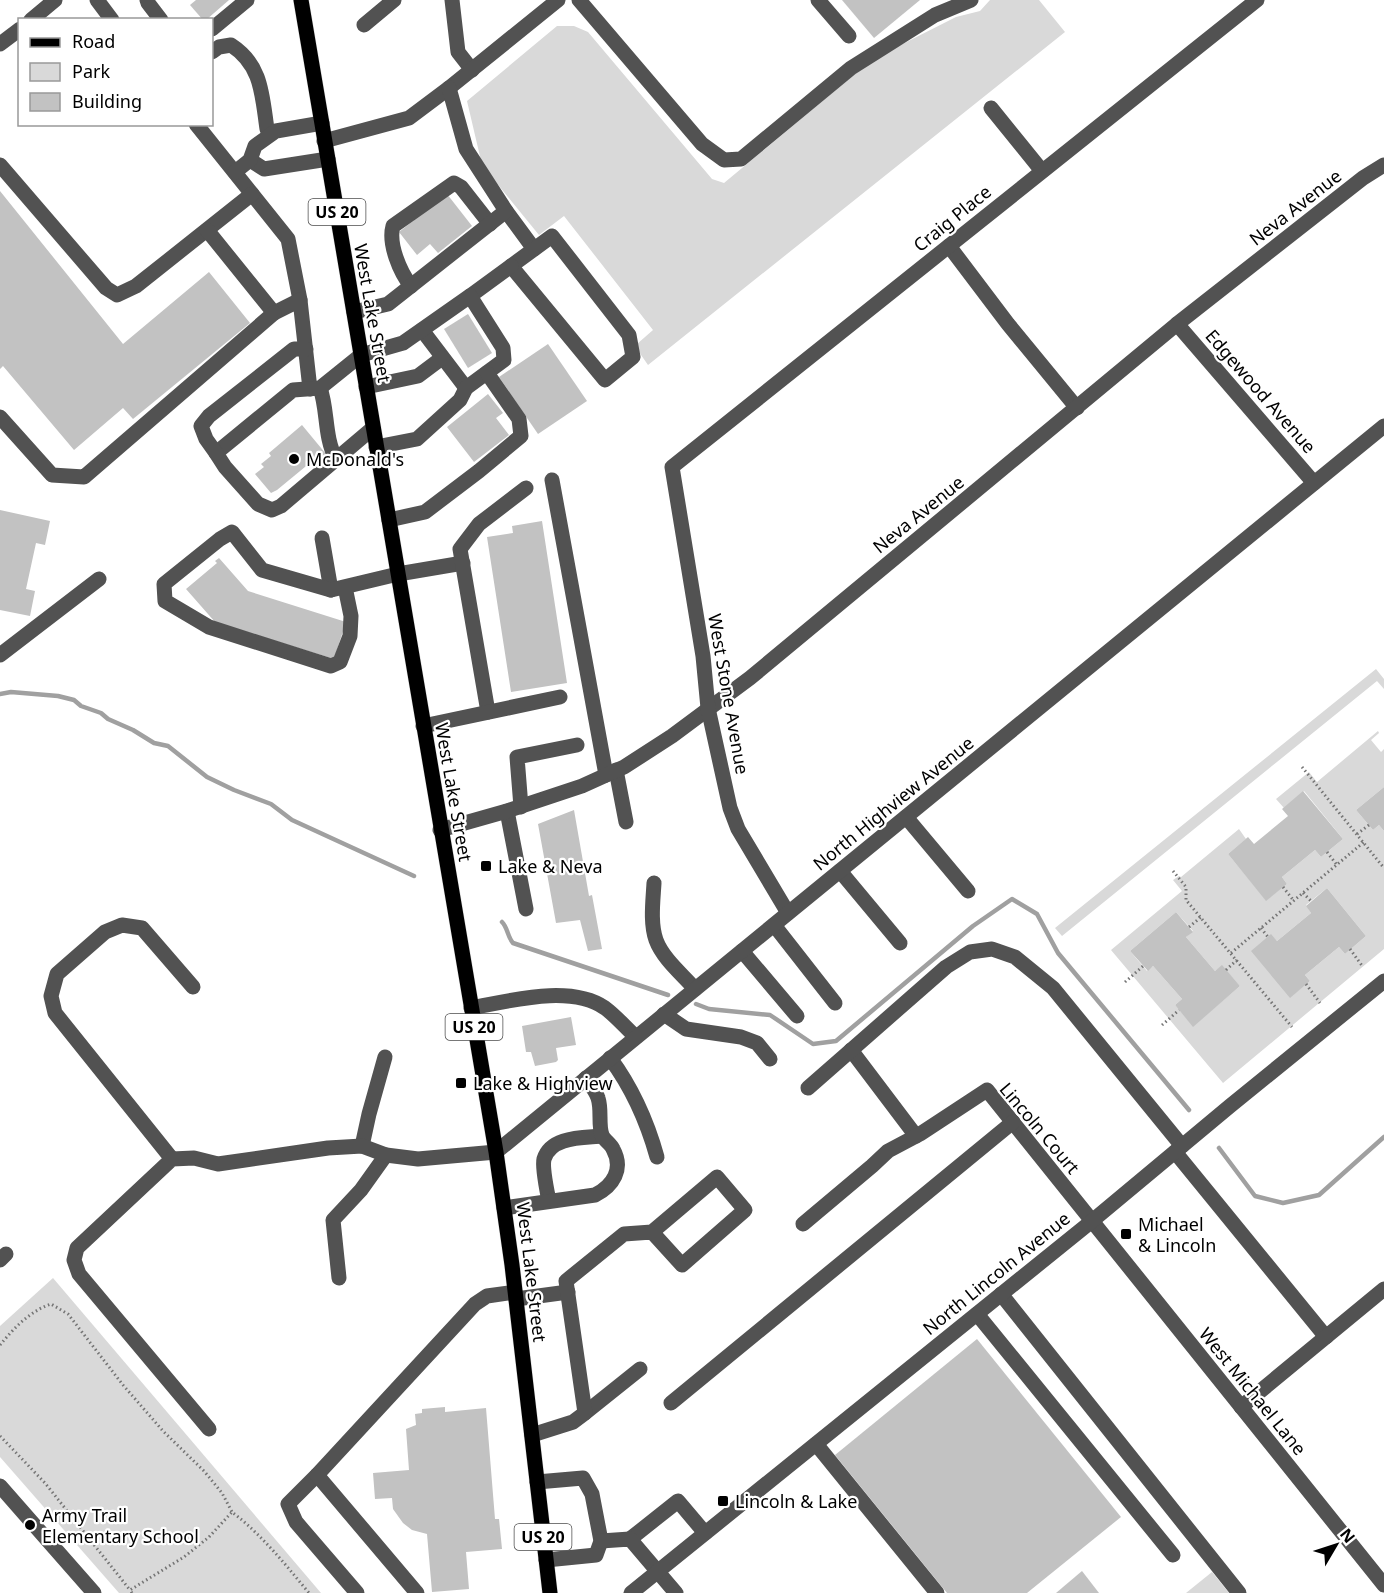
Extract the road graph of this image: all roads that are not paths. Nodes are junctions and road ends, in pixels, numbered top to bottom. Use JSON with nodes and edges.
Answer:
{"nodes":[{"id":1,"x":55,"y":0,"type":"edge"},
{"id":2,"x":97,"y":0,"type":"edge"},
{"id":3,"x":147,"y":0,"type":"edge"},
{"id":4,"x":247,"y":0,"type":"edge"},
{"id":5,"x":301,"y":0,"type":"edge"},
{"id":6,"x":452,"y":0,"type":"edge"},
{"id":7,"x":558,"y":0,"type":"edge"},
{"id":8,"x":579,"y":0,"type":"edge"},
{"id":9,"x":818,"y":0,"type":"edge"},
{"id":10,"x":971,"y":0,"type":"edge"},
{"id":11,"x":1257,"y":0,"type":"edge"},
{"id":12,"x":385,"y":3,"type":"edge"},
{"id":13,"x":33,"y":18,"type":"edge"},
{"id":14,"x":110,"y":18,"type":"edge"},
{"id":15,"x":159,"y":18,"type":"edge"},
{"id":16,"x":364,"y":25,"type":"dead end"},
{"id":17,"x":213,"y":28,"type":"edge"},
{"id":18,"x":18,"y":30,"type":"edge"},
{"id":19,"x":849,"y":36,"type":"dead end"},
{"id":20,"x":0,"y":44,"type":"edge"},
{"id":21,"x":215,"y":50,"type":"edge"},
{"id":22,"x":472,"y":70,"type":"junction"},
{"id":23,"x":449,"y":88,"type":"junction"},
{"id":24,"x":992,"y":108,"type":"dead end"},
{"id":25,"x":322,"y":123,"type":"junction"},
{"id":26,"x":198,"y":126,"type":"edge"},
{"id":27,"x":271,"y":134,"type":"junction"},
{"id":28,"x":324,"y":141,"type":"junction"},
{"id":29,"x":328,"y":159,"type":"junction"},
{"id":30,"x":250,"y":160,"type":"junction"},
{"id":31,"x":0,"y":165,"type":"edge"},
{"id":32,"x":1384,"y":165,"type":"edge"},
{"id":33,"x":1042,"y":171,"type":"junction"},
{"id":34,"x":235,"y":172,"type":"junction"},
{"id":35,"x":252,"y":194,"type":"junction"},
{"id":36,"x":506,"y":211,"type":"junction"},
{"id":37,"x":490,"y":224,"type":"junction"},
{"id":38,"x":207,"y":230,"type":"junction"},
{"id":39,"x":949,"y":246,"type":"junction"},
{"id":40,"x":534,"y":249,"type":"junction"},
{"id":41,"x":511,"y":266,"type":"junction"},
{"id":42,"x":411,"y":286,"type":"junction"},
{"id":43,"x":470,"y":296,"type":"junction"},
{"id":44,"x":300,"y":300,"type":"junction"},
{"id":45,"x":354,"y":312,"type":"junction"},
{"id":46,"x":274,"y":313,"type":"junction"},
{"id":47,"x":1177,"y":324,"type":"junction"},
{"id":48,"x":422,"y":330,"type":"junction"},
{"id":49,"x":306,"y":349,"type":"junction"},
{"id":50,"x":361,"y":354,"type":"junction"},
{"id":51,"x":442,"y":358,"type":"junction"},
{"id":52,"x":486,"y":373,"type":"junction"},
{"id":53,"x":366,"y":387,"type":"junction"},
{"id":54,"x":315,"y":388,"type":"junction"},
{"id":55,"x":466,"y":388,"type":"junction"},
{"id":56,"x":1077,"y":408,"type":"junction"},
{"id":57,"x":0,"y":417,"type":"edge"},
{"id":58,"x":1384,"y":426,"type":"edge"},
{"id":59,"x":373,"y":428,"type":"junction"},
{"id":60,"x":376,"y":447,"type":"junction"},
{"id":61,"x":216,"y":453,"type":"junction"},
{"id":62,"x":336,"y":459,"type":"junction"},
{"id":63,"x":672,"y":467,"type":"joint"},
{"id":64,"x":552,"y":480,"type":"dead end"},
{"id":65,"x":1314,"y":483,"type":"junction"},
{"id":66,"x":526,"y":488,"type":"dead end"},
{"id":67,"x":388,"y":520,"type":"junction"},
{"id":68,"x":322,"y":538,"type":"dead end"},
{"id":69,"x":462,"y":563,"type":"junction"},
{"id":70,"x":398,"y":574,"type":"junction"},
{"id":71,"x":99,"y":579,"type":"dead end"},
{"id":72,"x":338,"y":588,"type":"junction"},
{"id":73,"x":0,"y":655,"type":"edge"},
{"id":74,"x":560,"y":697,"type":"dead end"},
{"id":75,"x":708,"y":708,"type":"junction"},
{"id":76,"x":488,"y":712,"type":"junction"},
{"id":77,"x":423,"y":726,"type":"junction"},
{"id":78,"x":578,"y":745,"type":"dead end"},
{"id":79,"x":611,"y":773,"type":"junction"},
{"id":80,"x":514,"y":809,"type":"junction"},
{"id":81,"x":906,"y":817,"type":"junction"},
{"id":82,"x":626,"y":822,"type":"dead end"},
{"id":83,"x":440,"y":830,"type":"junction"},
{"id":84,"x":840,"y":871,"type":"junction"},
{"id":85,"x":654,"y":883,"type":"dead end"},
{"id":86,"x":968,"y":891,"type":"dead end"},
{"id":87,"x":526,"y":909,"type":"dead end"},
{"id":88,"x":788,"y":913,"type":"junction"},
{"id":89,"x":774,"y":925,"type":"junction"},
{"id":90,"x":900,"y":943,"type":"dead end"},
{"id":91,"x":742,"y":951,"type":"junction"},
{"id":92,"x":1384,"y":981,"type":"edge"},
{"id":93,"x":193,"y":987,"type":"dead end"},
{"id":94,"x":695,"y":989,"type":"junction"},
{"id":95,"x":835,"y":1003,"type":"dead end"},
{"id":96,"x":471,"y":1008,"type":"junction"},
{"id":97,"x":664,"y":1014,"type":"junction"},
{"id":98,"x":797,"y":1016,"type":"dead end"},
{"id":99,"x":636,"y":1037,"type":"junction"},
{"id":100,"x":851,"y":1050,"type":"junction"},
{"id":101,"x":385,"y":1057,"type":"dead end"},
{"id":102,"x":610,"y":1058,"type":"junction"},
{"id":103,"x":770,"y":1059,"type":"dead end"},
{"id":104,"x":586,"y":1078,"type":"junction"},
{"id":105,"x":808,"y":1088,"type":"dead end"},
{"id":106,"x":1013,"y":1122,"type":"junction"},
{"id":107,"x":916,"y":1136,"type":"junction"},
{"id":108,"x":602,"y":1137,"type":"junction"},
{"id":109,"x":363,"y":1146,"type":"junction"},
{"id":110,"x":1179,"y":1149,"type":"junction"},
{"id":111,"x":496,"y":1152,"type":"junction"},
{"id":112,"x":386,"y":1155,"type":"junction"},
{"id":113,"x":657,"y":1157,"type":"dead end"},
{"id":114,"x":172,"y":1159,"type":"junction"},
{"id":115,"x":549,"y":1201,"type":"junction"},
{"id":116,"x":504,"y":1208,"type":"junction"},
{"id":117,"x":1092,"y":1221,"type":"junction"},
{"id":118,"x":803,"y":1224,"type":"dead end"},
{"id":119,"x":652,"y":1232,"type":"junction"},
{"id":120,"x":339,"y":1278,"type":"dead end"},
{"id":121,"x":1384,"y":1289,"type":"edge"},
{"id":122,"x":568,"y":1292,"type":"junction"},
{"id":123,"x":1002,"y":1294,"type":"junction"},
{"id":124,"x":516,"y":1295,"type":"junction"},
{"id":125,"x":977,"y":1314,"type":"junction"},
{"id":126,"x":1326,"y":1337,"type":"junction"},
{"id":127,"x":640,"y":1369,"type":"dead end"},
{"id":128,"x":671,"y":1403,"type":"dead end"},
{"id":129,"x":1241,"y":1407,"type":"junction"},
{"id":130,"x":585,"y":1413,"type":"junction"},
{"id":131,"x":209,"y":1429,"type":"dead end"},
{"id":132,"x":532,"y":1435,"type":"junction"},
{"id":133,"x":816,"y":1444,"type":"junction"},
{"id":134,"x":317,"y":1475,"type":"junction"},
{"id":135,"x":537,"y":1482,"type":"junction"},
{"id":136,"x":0,"y":1486,"type":"edge"},
{"id":137,"x":705,"y":1533,"type":"junction"},
{"id":138,"x":630,"y":1539,"type":"junction"},
{"id":139,"x":601,"y":1541,"type":"junction"},
{"id":140,"x":1173,"y":1555,"type":"dead end"},
{"id":141,"x":546,"y":1560,"type":"junction"},
{"id":142,"x":658,"y":1570,"type":"junction"},
{"id":143,"x":1384,"y":1583,"type":"edge"},
{"id":144,"x":94,"y":1593,"type":"edge"},
{"id":145,"x":357,"y":1593,"type":"edge"},
{"id":146,"x":417,"y":1593,"type":"edge"},
{"id":147,"x":550,"y":1593,"type":"edge"},
{"id":148,"x":631,"y":1593,"type":"edge"},
{"id":149,"x":676,"y":1593,"type":"edge"},
{"id":150,"x":937,"y":1593,"type":"edge"},
{"id":151,"x":1239,"y":1593,"type":"edge"}],
"edges":[{"from":1,"to":13,"type":"street"},
{"from":2,"to":14,"type":"street"},
{"from":3,"to":15,"type":"street"},
{"from":4,"to":17,"type":"street"},
{"from":5,"to":25,"type":"main road","name":"West Lake Street","number":"US 20"},
{"from":6,"to":22,"type":"street"},
{"from":7,"to":22,"type":"street"},
{"from":8,"to":10,"type":"street"},
{"from":9,"to":19,"type":"street"},
{"from":11,"to":33,"type":"street","name":"Craig Place"},
{"from":12,"to":16,"type":"street"},
{"from":18,"to":20,"type":"street"},
{"from":21,"to":27,"type":"street"},
{"from":22,"to":23,"type":"street"},
{"from":23,"to":28,"type":"street"},
{"from":23,"to":36,"type":"street"},
{"from":24,"to":33,"type":"street"},
{"from":25,"to":27,"type":"street"},
{"from":25,"to":28,"type":"main road","name":"West Lake Street","number":"US 20"},
{"from":26,"to":34,"type":"street"},
{"from":27,"to":30,"type":"street"},
{"from":28,"to":29,"type":"main road","name":"West Lake Street","number":"US 20"},
{"from":29,"to":30,"type":"street"},
{"from":29,"to":45,"type":"main road","name":"West Lake Street","number":"US 20"},
{"from":30,"to":34,"type":"street"},
{"from":31,"to":38,"type":"street"},
{"from":32,"to":47,"type":"street","name":"Neva Avenue"},
{"from":33,"to":39,"type":"street","name":"Craig Place"},
{"from":34,"to":35,"type":"street"},
{"from":35,"to":38,"type":"street"},
{"from":35,"to":44,"type":"street"},
{"from":36,"to":37,"type":"street"},
{"from":36,"to":40,"type":"street"},
{"from":37,"to":42,"type":"street"},
{"from":37,"to":42,"type":"street"},
{"from":38,"to":46,"type":"street"},
{"from":39,"to":56,"type":"street"},
{"from":39,"to":63,"type":"street","name":"Craig Place"},
{"from":40,"to":41,"type":"street"},
{"from":40,"to":41,"type":"street"},
{"from":41,"to":43,"type":"street"},
{"from":42,"to":45,"type":"street"},
{"from":43,"to":48,"type":"street"},
{"from":43,"to":52,"type":"street"},
{"from":44,"to":46,"type":"street"},
{"from":44,"to":49,"type":"street"},
{"from":45,"to":50,"type":"main road","name":"West Lake Street","number":"US 20"},
{"from":46,"to":57,"type":"street"},
{"from":47,"to":56,"type":"street","name":"Neva Avenue"},
{"from":47,"to":65,"type":"street","name":"Edgewood Avenue"},
{"from":48,"to":50,"type":"street"},
{"from":48,"to":51,"type":"street"},
{"from":49,"to":54,"type":"street"},
{"from":49,"to":61,"type":"street"},
{"from":50,"to":53,"type":"main road","name":"West Lake Street","number":"US 20"},
{"from":50,"to":54,"type":"street"},
{"from":51,"to":53,"type":"street"},
{"from":51,"to":55,"type":"street"},
{"from":52,"to":55,"type":"street"},
{"from":52,"to":67,"type":"street"},
{"from":53,"to":59,"type":"main road","name":"West Lake Street","number":"US 20"},
{"from":54,"to":61,"type":"street"},
{"from":54,"to":62,"type":"street"},
{"from":55,"to":60,"type":"street"},
{"from":56,"to":75,"type":"street","name":"Neva Avenue"},
{"from":58,"to":65,"type":"street","name":"North Highview Avenue"},
{"from":59,"to":60,"type":"main road","name":"West Lake Street","number":"US 20"},
{"from":59,"to":62,"type":"street"},
{"from":60,"to":67,"type":"main road","name":"West Lake Street","number":"US 20"},
{"from":61,"to":62,"type":"street"},
{"from":63,"to":75,"type":"street","name":"West Stone Avenue"},
{"from":64,"to":79,"type":"street"},
{"from":65,"to":81,"type":"street","name":"North Highview Avenue"},
{"from":66,"to":69,"type":"street"},
{"from":67,"to":70,"type":"main road","name":"West Lake Street","number":"US 20"},
{"from":68,"to":72,"type":"street"},
{"from":69,"to":70,"type":"street"},
{"from":69,"to":76,"type":"street"},
{"from":70,"to":72,"type":"street"},
{"from":70,"to":77,"type":"main road","name":"West Lake Street","number":"US 20"},
{"from":71,"to":73,"type":"street"},
{"from":72,"to":72,"type":"street"},
{"from":74,"to":76,"type":"street"},
{"from":75,"to":79,"type":"street","name":"Neva Avenue"},
{"from":75,"to":88,"type":"street","name":"West Stone Avenue"},
{"from":76,"to":77,"type":"street"},
{"from":77,"to":83,"type":"main road","name":"West Lake Street","number":"US 20"},
{"from":78,"to":80,"type":"street"},
{"from":79,"to":80,"type":"street","name":"Neva Avenue"},
{"from":79,"to":82,"type":"street"},
{"from":80,"to":83,"type":"street","name":"Neva Avenue"},
{"from":80,"to":87,"type":"street"},
{"from":81,"to":84,"type":"street","name":"North Highview Avenue"},
{"from":81,"to":86,"type":"street"},
{"from":83,"to":96,"type":"main road","name":"West Lake Street","number":"US 20"},
{"from":84,"to":88,"type":"street","name":"North Highview Avenue"},
{"from":84,"to":90,"type":"street"},
{"from":85,"to":94,"type":"street"},
{"from":88,"to":89,"type":"street","name":"North Highview Avenue"},
{"from":89,"to":91,"type":"street","name":"North Highview Avenue"},
{"from":89,"to":95,"type":"street"},
{"from":91,"to":94,"type":"street","name":"North Highview Avenue"},
{"from":91,"to":98,"type":"street"},
{"from":92,"to":110,"type":"street","name":"North Lincoln Avenue"},
{"from":93,"to":114,"type":"street"},
{"from":94,"to":97,"type":"street","name":"North Highview Avenue"},
{"from":96,"to":99,"type":"street"},
{"from":96,"to":111,"type":"main road","name":"West Lake Street","number":"US 20"},
{"from":97,"to":99,"type":"street","name":"North Highview Avenue"},
{"from":97,"to":103,"type":"street"},
{"from":99,"to":102,"type":"street","name":"North Highview Avenue"},
{"from":100,"to":105,"type":"street"},
{"from":100,"to":107,"type":"street"},
{"from":100,"to":110,"type":"street"},
{"from":101,"to":109,"type":"street"},
{"from":102,"to":104,"type":"street","name":"North Highview Avenue"},
{"from":102,"to":113,"type":"street"},
{"from":104,"to":108,"type":"street"},
{"from":104,"to":111,"type":"street","name":"North Highview Avenue"},
{"from":106,"to":107,"type":"street","name":"Lincoln Court"},
{"from":106,"to":117,"type":"street","name":"Lincoln Court"},
{"from":106,"to":128,"type":"street"},
{"from":107,"to":118,"type":"street","name":"Lincoln Court"},
{"from":108,"to":115,"type":"street"},
{"from":108,"to":115,"type":"street"},
{"from":109,"to":112,"type":"street"},
{"from":109,"to":114,"type":"street"},
{"from":110,"to":117,"type":"street","name":"North Lincoln Avenue"},
{"from":110,"to":126,"type":"street"},
{"from":111,"to":112,"type":"street"},
{"from":111,"to":116,"type":"main road","name":"West Lake Street","number":"US 20"},
{"from":112,"to":120,"type":"street"},
{"from":114,"to":131,"type":"street"},
{"from":115,"to":116,"type":"street"},
{"from":116,"to":124,"type":"main road","name":"West Lake Street","number":"US 20"},
{"from":117,"to":123,"type":"street","name":"North Lincoln Avenue"},
{"from":117,"to":129,"type":"street","name":"West Michael Lane"},
{"from":119,"to":119,"type":"street"},
{"from":119,"to":122,"type":"street"},
{"from":121,"to":126,"type":"street"},
{"from":122,"to":124,"type":"street"},
{"from":122,"to":130,"type":"street"},
{"from":123,"to":125,"type":"street","name":"North Lincoln Avenue"},
{"from":123,"to":151,"type":"street"},
{"from":124,"to":132,"type":"main road","name":"West Lake Street","number":"US 20"},
{"from":124,"to":134,"type":"street"},
{"from":125,"to":133,"type":"street","name":"North Lincoln Avenue"},
{"from":125,"to":140,"type":"street"},
{"from":126,"to":129,"type":"street"},
{"from":127,"to":130,"type":"street"},
{"from":129,"to":143,"type":"street","name":"West Michael Lane"},
{"from":130,"to":132,"type":"street"},
{"from":132,"to":135,"type":"main road","name":"West Lake Street","number":"US 20"},
{"from":133,"to":137,"type":"street","name":"North Lincoln Avenue"},
{"from":133,"to":150,"type":"street"},
{"from":134,"to":145,"type":"street"},
{"from":134,"to":146,"type":"street"},
{"from":135,"to":139,"type":"street"},
{"from":135,"to":141,"type":"main road","name":"West Lake Street","number":"US 20"},
{"from":136,"to":144,"type":"street"},
{"from":137,"to":138,"type":"street"},
{"from":137,"to":142,"type":"street","name":"North Lincoln Avenue"},
{"from":138,"to":139,"type":"street"},
{"from":138,"to":142,"type":"street"},
{"from":139,"to":141,"type":"street"},
{"from":141,"to":147,"type":"main road","name":"West Lake Street","number":"US 20"},
{"from":142,"to":148,"type":"street","name":"North Lincoln Avenue"},
{"from":142,"to":149,"type":"street"}]}
